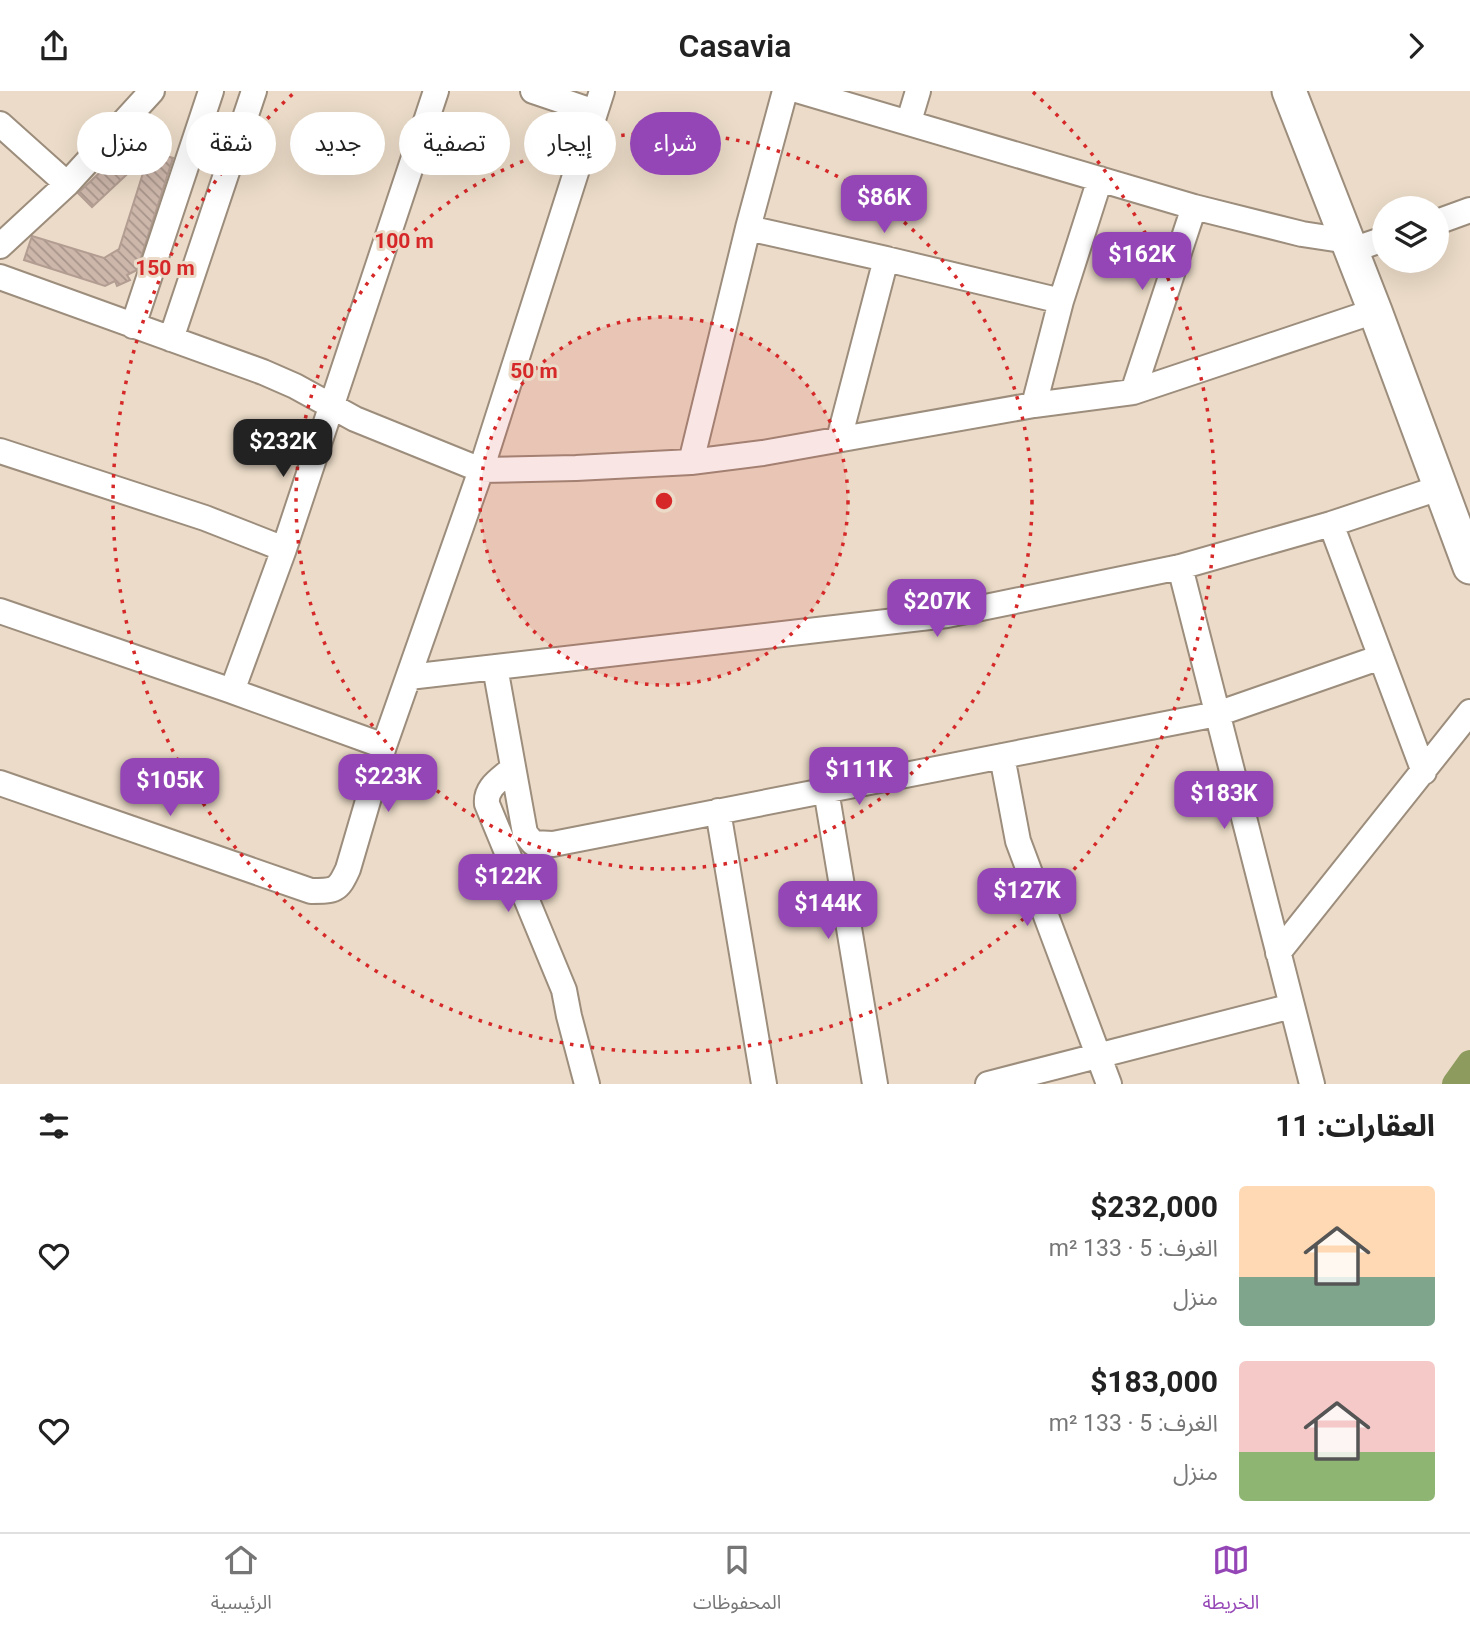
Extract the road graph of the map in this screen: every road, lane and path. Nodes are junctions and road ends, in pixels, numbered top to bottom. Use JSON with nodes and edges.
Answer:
{"nodes":[{"id":1,"x":152,"y":91,"type":"edge"},
{"id":2,"x":211,"y":91,"type":"edge"},
{"id":3,"x":254,"y":91,"type":"edge"},
{"id":4,"x":436,"y":91,"type":"edge"},
{"id":5,"x":533,"y":91,"type":"edge"},
{"id":6,"x":785,"y":91,"type":"edge"},
{"id":7,"x":800,"y":91,"type":"edge"},
{"id":8,"x":918,"y":91,"type":"edge"},
{"id":9,"x":1289,"y":91,"type":"edge"},
{"id":10,"x":599,"y":102,"type":"edge"},
{"id":11,"x":909,"y":121,"type":"junction"},
{"id":12,"x":0,"y":124,"type":"edge"},
{"id":13,"x":1100,"y":180,"type":"junction"},
{"id":14,"x":67,"y":184,"type":"junction"},
{"id":15,"x":1194,"y":207,"type":"junction"},
{"id":16,"x":1470,"y":210,"type":"edge"},
{"id":17,"x":1449,"y":218,"type":"edge"},
{"id":18,"x":748,"y":228,"type":"junction"},
{"id":19,"x":1372,"y":241,"type":"edge"},
{"id":20,"x":0,"y":246,"type":"edge"},
{"id":21,"x":1350,"y":246,"type":"junction"},
{"id":22,"x":886,"y":259,"type":"junction"},
{"id":23,"x":0,"y":277,"type":"edge"},
{"id":24,"x":1061,"y":301,"type":"junction"},
{"id":25,"x":1375,"y":311,"type":"junction"},
{"id":26,"x":133,"y":326,"type":"junction"},
{"id":27,"x":171,"y":339,"type":"junction"},
{"id":28,"x":1133,"y":392,"type":"junction"},
{"id":29,"x":1034,"y":405,"type":"junction"},
{"id":30,"x":330,"y":407,"type":"junction"},
{"id":31,"x":839,"y":439,"type":"junction"},
{"id":32,"x":0,"y":451,"type":"edge"},
{"id":33,"x":691,"y":461,"type":"junction"},
{"id":34,"x":481,"y":470,"type":"junction"},
{"id":35,"x":1442,"y":487,"type":"junction"},
{"id":36,"x":1331,"y":524,"type":"junction"},
{"id":37,"x":284,"y":549,"type":"junction"},
{"id":38,"x":1180,"y":567,"type":"junction"},
{"id":39,"x":1470,"y":567,"type":"edge"},
{"id":40,"x":0,"y":611,"type":"edge"},
{"id":41,"x":1381,"y":657,"type":"junction"},
{"id":42,"x":495,"y":667,"type":"junction"},
{"id":43,"x":409,"y":677,"type":"junction"},
{"id":44,"x":232,"y":691,"type":"junction"},
{"id":45,"x":1470,"y":712,"type":"edge"},
{"id":46,"x":1217,"y":714,"type":"junction"},
{"id":47,"x":384,"y":745,"type":"junction"},
{"id":48,"x":1002,"y":756,"type":"junction"},
{"id":49,"x":513,"y":768,"type":"junction"},
{"id":50,"x":1424,"y":772,"type":"junction"},
{"id":51,"x":0,"y":783,"type":"edge"},
{"id":52,"x":826,"y":790,"type":"junction"},
{"id":53,"x":718,"y":811,"type":"junction"},
{"id":54,"x":1278,"y":953,"type":"junction"},
{"id":55,"x":1292,"y":1006,"type":"junction"},
{"id":56,"x":1098,"y":1056,"type":"junction"},
{"id":57,"x":587,"y":1084,"type":"edge"},
{"id":58,"x":764,"y":1084,"type":"edge"},
{"id":59,"x":875,"y":1084,"type":"edge"},
{"id":60,"x":988,"y":1084,"type":"edge"},
{"id":61,"x":1110,"y":1084,"type":"edge"},
{"id":62,"x":1312,"y":1084,"type":"edge"}],
"edges":[{"from":1,"to":14,"type":"street"},
{"from":2,"to":26,"type":"street"},
{"from":3,"to":27,"type":"street"},
{"from":4,"to":30,"type":"street"},
{"from":5,"to":10,"type":"street"},
{"from":6,"to":18,"type":"street"},
{"from":7,"to":11,"type":"street"},
{"from":8,"to":11,"type":"street"},
{"from":9,"to":21,"type":"street"},
{"from":10,"to":34,"type":"street"},
{"from":11,"to":13,"type":"street"},
{"from":12,"to":14,"type":"street"},
{"from":13,"to":15,"type":"street"},
{"from":13,"to":24,"type":"street"},
{"from":14,"to":20,"type":"street"},
{"from":15,"to":21,"type":"street"},
{"from":15,"to":28,"type":"street"},
{"from":16,"to":17,"type":"street"},
{"from":18,"to":22,"type":"street"},
{"from":18,"to":33,"type":"street"},
{"from":19,"to":21,"type":"street"},
{"from":21,"to":25,"type":"street"},
{"from":22,"to":24,"type":"street"},
{"from":22,"to":31,"type":"street"},
{"from":23,"to":26,"type":"street"},
{"from":24,"to":29,"type":"street"},
{"from":25,"to":28,"type":"street"},
{"from":25,"to":35,"type":"street"},
{"from":26,"to":27,"type":"street"},
{"from":27,"to":30,"type":"street"},
{"from":28,"to":29,"type":"street"},
{"from":29,"to":31,"type":"street"},
{"from":30,"to":34,"type":"street"},
{"from":30,"to":37,"type":"street"},
{"from":31,"to":33,"type":"street"},
{"from":32,"to":37,"type":"street"},
{"from":33,"to":34,"type":"street"},
{"from":34,"to":43,"type":"street"},
{"from":35,"to":36,"type":"street"},
{"from":35,"to":39,"type":"street"},
{"from":36,"to":38,"type":"street"},
{"from":36,"to":41,"type":"street"},
{"from":37,"to":44,"type":"street"},
{"from":38,"to":42,"type":"street"},
{"from":38,"to":46,"type":"street"},
{"from":40,"to":44,"type":"street"},
{"from":41,"to":46,"type":"street"},
{"from":41,"to":50,"type":"street"},
{"from":42,"to":43,"type":"street"},
{"from":42,"to":49,"type":"street"},
{"from":43,"to":47,"type":"street"},
{"from":44,"to":47,"type":"street"},
{"from":45,"to":50,"type":"street"},
{"from":46,"to":48,"type":"street"},
{"from":46,"to":54,"type":"street"},
{"from":47,"to":51,"type":"street"},
{"from":48,"to":52,"type":"street"},
{"from":48,"to":56,"type":"street"},
{"from":49,"to":53,"type":"street"},
{"from":49,"to":57,"type":"street"},
{"from":50,"to":54,"type":"street"},
{"from":52,"to":53,"type":"street"},
{"from":52,"to":59,"type":"street"},
{"from":53,"to":58,"type":"street"},
{"from":54,"to":55,"type":"street"},
{"from":55,"to":56,"type":"street"},
{"from":55,"to":62,"type":"street"},
{"from":56,"to":60,"type":"street"},
{"from":56,"to":61,"type":"street"}]}
